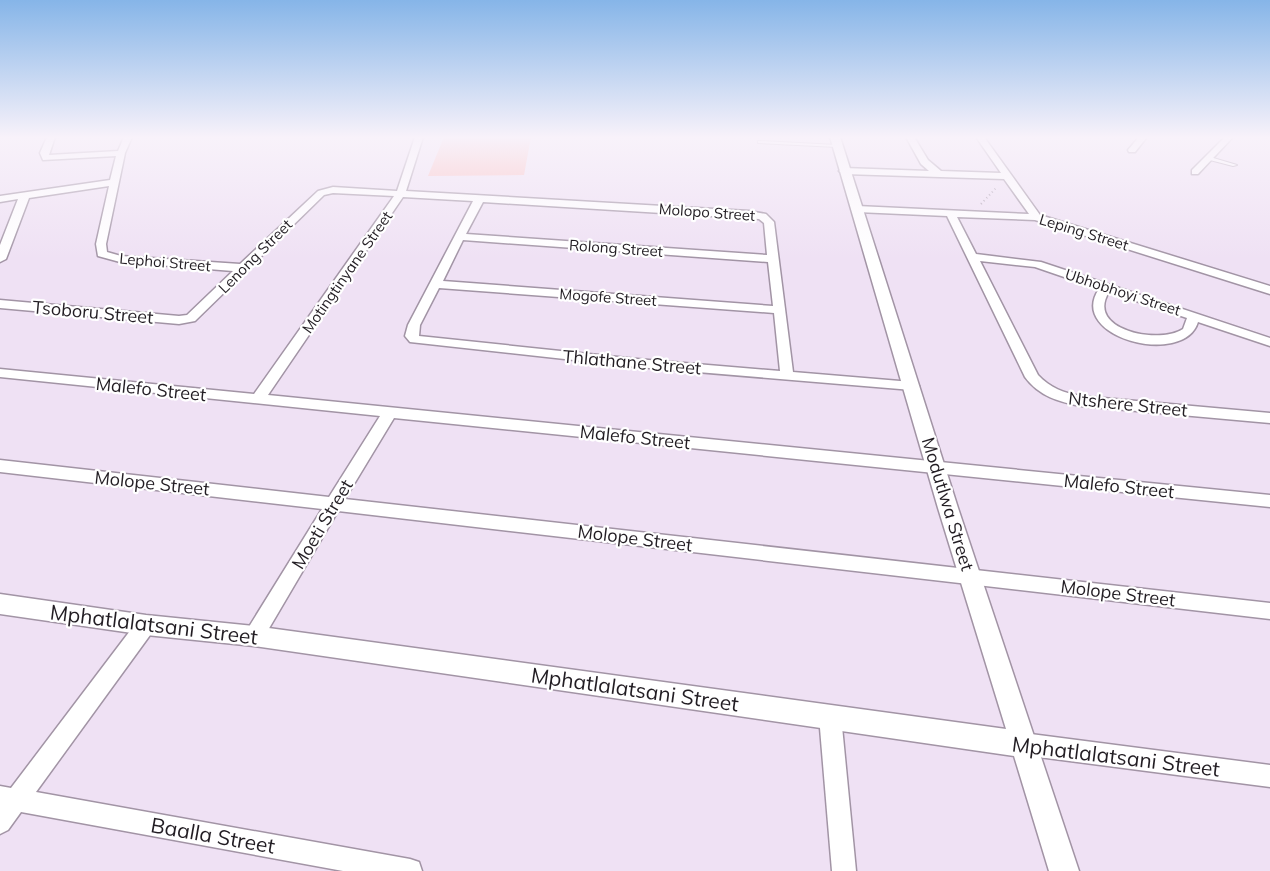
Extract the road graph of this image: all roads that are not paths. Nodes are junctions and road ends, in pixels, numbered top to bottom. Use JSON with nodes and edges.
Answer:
{"nodes":[{"id":1,"x":116,"y":178,"type":"edge"},
{"id":2,"x":406,"y":178,"type":"edge"},
{"id":3,"x":846,"y":178,"type":"edge"},
{"id":4,"x":1005,"y":178,"type":"edge"},
{"id":5,"x":115,"y":182,"type":"junction"},
{"id":6,"x":324,"y":192,"type":"joint"},
{"id":7,"x":401,"y":193,"type":"junction"},
{"id":8,"x":25,"y":195,"type":"junction"},
{"id":9,"x":480,"y":198,"type":"junction"},
{"id":10,"x":0,"y":199,"type":"edge"},
{"id":11,"x":857,"y":209,"type":"junction"},
{"id":12,"x":950,"y":212,"type":"junction"},
{"id":13,"x":1036,"y":217,"type":"junction"},
{"id":14,"x":459,"y":237,"type":"junction"},
{"id":15,"x":972,"y":257,"type":"junction"},
{"id":16,"x":774,"y":259,"type":"junction"},
{"id":17,"x":0,"y":260,"type":"edge"},
{"id":18,"x":243,"y":268,"type":"junction"},
{"id":19,"x":436,"y":284,"type":"junction"},
{"id":20,"x":1107,"y":287,"type":"junction"},
{"id":21,"x":1270,"y":290,"type":"edge"},
{"id":22,"x":0,"y":304,"type":"edge"},
{"id":23,"x":779,"y":310,"type":"junction"},
{"id":24,"x":1194,"y":316,"type":"junction"},
{"id":25,"x":186,"y":320,"type":"joint"},
{"id":26,"x":1270,"y":342,"type":"edge"},
{"id":27,"x":0,"y":373,"type":"edge"},
{"id":28,"x":787,"y":375,"type":"junction"},
{"id":29,"x":912,"y":386,"type":"junction"},
{"id":30,"x":258,"y":399,"type":"junction"},
{"id":31,"x":389,"y":413,"type":"junction"},
{"id":32,"x":1270,"y":418,"type":"edge"},
{"id":33,"x":0,"y":466,"type":"edge"},
{"id":34,"x":936,"y":468,"type":"junction"},
{"id":35,"x":1270,"y":501,"type":"edge"},
{"id":36,"x":334,"y":504,"type":"junction"},
{"id":37,"x":970,"y":576,"type":"junction"},
{"id":38,"x":0,"y":604,"type":"edge"},
{"id":39,"x":1270,"y":611,"type":"edge"},
{"id":40,"x":146,"y":625,"type":"junction"},
{"id":41,"x":254,"y":636,"type":"junction"},
{"id":42,"x":830,"y":716,"type":"junction"},
{"id":43,"x":1023,"y":744,"type":"junction"},
{"id":44,"x":1270,"y":776,"type":"edge"},
{"id":45,"x":8,"y":798,"type":"edge"},
{"id":46,"x":0,"y":822,"type":"edge"},
{"id":47,"x":410,"y":871,"type":"edge"},
{"id":48,"x":844,"y":871,"type":"edge"},
{"id":49,"x":1064,"y":871,"type":"edge"}],
"edges":[{"from":1,"to":5,"type":"street","name":"Lephoi Street"},
{"from":2,"to":7,"type":"street","name":"Motingtinyane Street"},
{"from":3,"to":11,"type":"street","name":"Modutlwa Street"},
{"from":4,"to":13,"type":"street"},
{"from":5,"to":8,"type":"street"},
{"from":5,"to":18,"type":"street","name":"Lephoi Street"},
{"from":6,"to":7,"type":"street","name":"Molopo Street"},
{"from":6,"to":18,"type":"street","name":"Lenong Street"},
{"from":7,"to":9,"type":"street","name":"Molopo Street"},
{"from":7,"to":30,"type":"street","name":"Motingtinyane Street"},
{"from":8,"to":10,"type":"street"},
{"from":8,"to":17,"type":"street"},
{"from":9,"to":14,"type":"street"},
{"from":9,"to":16,"type":"street","name":"Molopo Street"},
{"from":11,"to":12,"type":"street","name":"Leping Street"},
{"from":11,"to":29,"type":"street","name":"Modutlwa Street"},
{"from":12,"to":13,"type":"street","name":"Leping Street"},
{"from":12,"to":15,"type":"street","name":"Ntshere Street"},
{"from":13,"to":21,"type":"street","name":"Leping Street"},
{"from":14,"to":16,"type":"street","name":"Rolong Street"},
{"from":14,"to":19,"type":"street"},
{"from":15,"to":20,"type":"street","name":"Ubhobhoyi Street"},
{"from":15,"to":32,"type":"street","name":"Ntshere Street"},
{"from":16,"to":23,"type":"street"},
{"from":18,"to":25,"type":"street","name":"Lenong Street"},
{"from":19,"to":23,"type":"street","name":"Mogofe Street"},
{"from":19,"to":28,"type":"street","name":"Thlathane Street"},
{"from":20,"to":24,"type":"street","name":"Ubhobhoyi Street"},
{"from":20,"to":24,"type":"street"},
{"from":22,"to":25,"type":"street","name":"Tsoboru Street"},
{"from":23,"to":28,"type":"street"},
{"from":24,"to":26,"type":"street","name":"Ubhobhoyi Street"},
{"from":27,"to":30,"type":"street","name":"Malefo Street"},
{"from":28,"to":29,"type":"street","name":"Thlathane Street"},
{"from":29,"to":34,"type":"street","name":"Modutlwa Street"},
{"from":30,"to":31,"type":"street","name":"Malefo Street"},
{"from":31,"to":34,"type":"street","name":"Malefo Street"},
{"from":31,"to":36,"type":"street","name":"Moeti Street"},
{"from":33,"to":36,"type":"street","name":"Molope Street"},
{"from":34,"to":35,"type":"street","name":"Malefo Street"},
{"from":34,"to":37,"type":"street","name":"Modutlwa Street"},
{"from":36,"to":37,"type":"street","name":"Molope Street"},
{"from":36,"to":41,"type":"street","name":"Moeti Street"},
{"from":37,"to":39,"type":"street","name":"Molope Street"},
{"from":37,"to":43,"type":"street","name":"Modutlwa Street"},
{"from":38,"to":40,"type":"street","name":"Mphatlalatsani Street"},
{"from":40,"to":41,"type":"street","name":"Mphatlalatsani Street"},
{"from":40,"to":45,"type":"street"},
{"from":41,"to":42,"type":"street","name":"Mphatlalatsani Street"},
{"from":42,"to":43,"type":"street","name":"Mphatlalatsani Street"},
{"from":42,"to":48,"type":"street"},
{"from":43,"to":44,"type":"street","name":"Mphatlalatsani Street"},
{"from":43,"to":49,"type":"street","name":"Modutlwa Street"},
{"from":45,"to":46,"type":"street"},
{"from":45,"to":47,"type":"street","name":"Baalla Street"}]}
